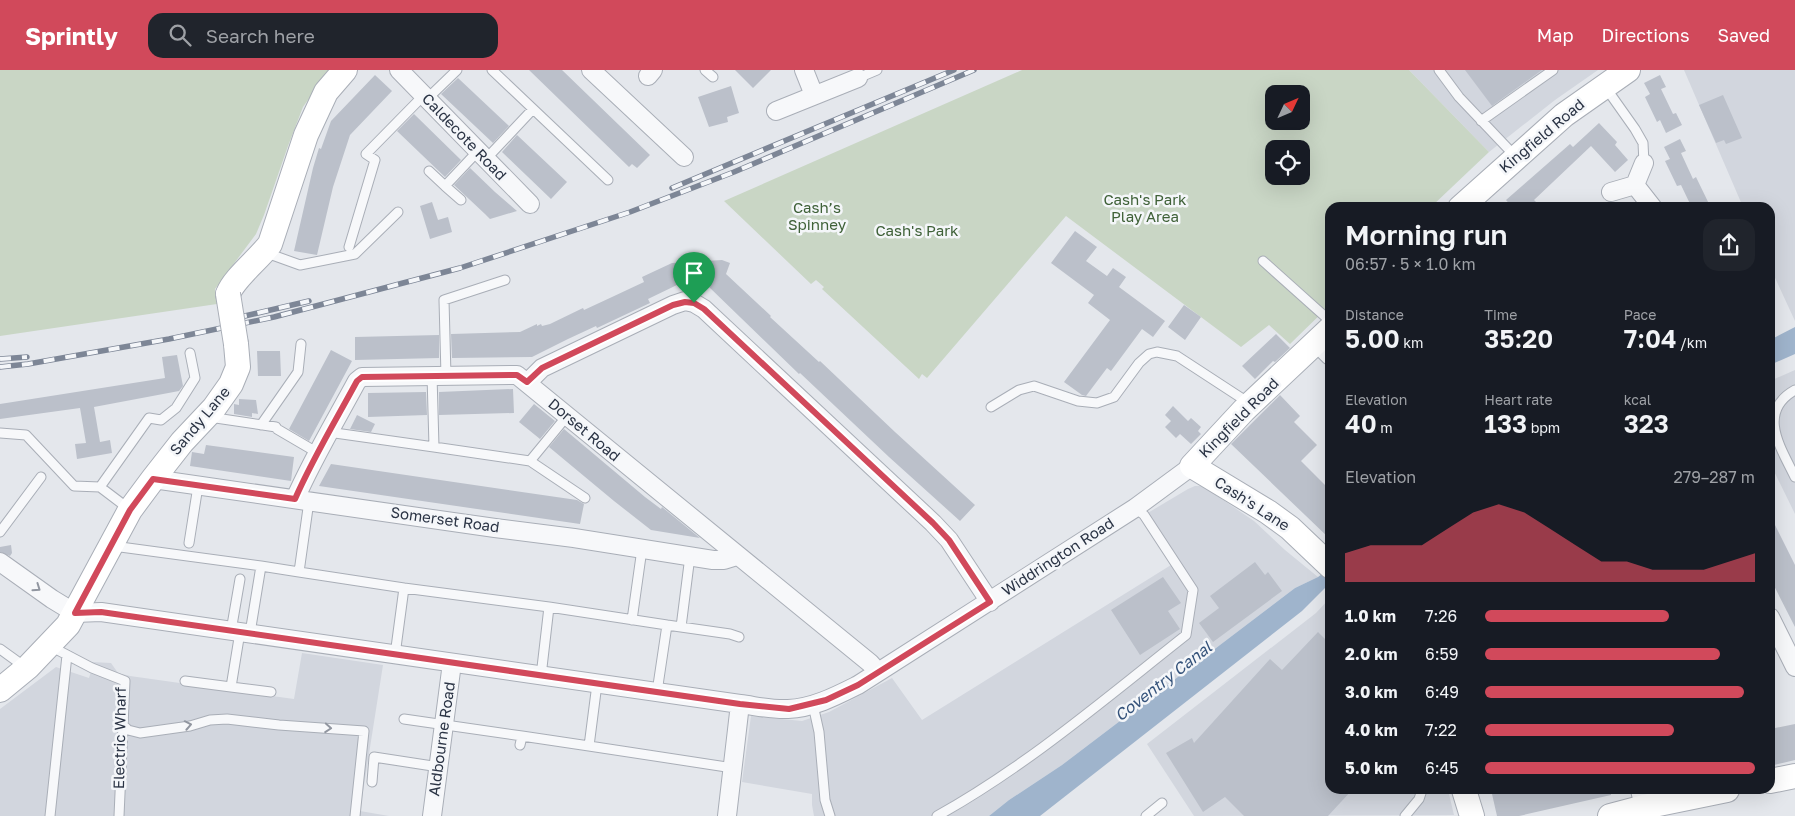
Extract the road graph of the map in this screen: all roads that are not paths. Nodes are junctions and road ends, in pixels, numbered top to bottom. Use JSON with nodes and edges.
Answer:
{"nodes":[{"id":1,"x":345,"y":70,"type":"edge"},
{"id":2,"x":399,"y":70,"type":"edge"},
{"id":3,"x":457,"y":70,"type":"edge"},
{"id":4,"x":492,"y":70,"type":"edge"},
{"id":5,"x":591,"y":70,"type":"edge"},
{"id":6,"x":705,"y":70,"type":"edge"},
{"id":7,"x":804,"y":70,"type":"edge"},
{"id":8,"x":877,"y":70,"type":"edge"},
{"id":9,"x":1439,"y":70,"type":"edge"},
{"id":10,"x":1553,"y":70,"type":"edge"},
{"id":11,"x":1628,"y":70,"type":"edge"},
{"id":12,"x":713,"y":77,"type":"dead end"},
{"id":13,"x":858,"y":78,"type":"joint"},
{"id":14,"x":1605,"y":85,"type":"junction"},
{"id":15,"x":814,"y":95,"type":"junction"},
{"id":16,"x":425,"y":97,"type":"junction"},
{"id":17,"x":533,"y":109,"type":"junction"},
{"id":18,"x":776,"y":111,"type":"dead end"},
{"id":19,"x":1481,"y":121,"type":"junction"},
{"id":20,"x":482,"y":155,"type":"junction"},
{"id":21,"x":1516,"y":156,"type":"junction"},
{"id":22,"x":684,"y":157,"type":"dead end"},
{"id":23,"x":1644,"y":163,"type":"joint"},
{"id":24,"x":429,"y":171,"type":"dead end"},
{"id":25,"x":608,"y":180,"type":"dead end"},
{"id":26,"x":1635,"y":185,"type":"junction"},
{"id":27,"x":446,"y":186,"type":"junction"},
{"id":28,"x":1611,"y":192,"type":"dead end"},
{"id":29,"x":461,"y":200,"type":"dead end"},
{"id":30,"x":1466,"y":202,"type":"edge"},
{"id":31,"x":1648,"y":202,"type":"edge"},
{"id":32,"x":530,"y":204,"type":"dead end"},
{"id":33,"x":398,"y":212,"type":"dead end"},
{"id":34,"x":349,"y":247,"type":"dead end"},
{"id":35,"x":264,"y":252,"type":"junction"},
{"id":36,"x":1263,"y":261,"type":"dead end"},
{"id":37,"x":505,"y":280,"type":"dead end"},
{"id":38,"x":1325,"y":317,"type":"edge"},
{"id":39,"x":1325,"y":343,"type":"edge"},
{"id":40,"x":300,"y":344,"type":"dead end"},
{"id":41,"x":190,"y":353,"type":"dead end"},
{"id":42,"x":439,"y":376,"type":"junction"},
{"id":43,"x":527,"y":382,"type":"junction"},
{"id":44,"x":1795,"y":390,"type":"edge"},
{"id":45,"x":1250,"y":404,"type":"junction"},
{"id":46,"x":992,"y":407,"type":"dead end"},
{"id":47,"x":1775,"y":413,"type":"edge"},
{"id":48,"x":567,"y":416,"type":"junction"},
{"id":49,"x":206,"y":417,"type":"junction"},
{"id":50,"x":260,"y":425,"type":"junction"},
{"id":51,"x":328,"y":432,"type":"junction"},
{"id":52,"x":1775,"y":432,"type":"edge"},
{"id":53,"x":0,"y":433,"type":"edge"},
{"id":54,"x":434,"y":447,"type":"junction"},
{"id":55,"x":318,"y":453,"type":"junction"},
{"id":56,"x":530,"y":461,"type":"junction"},
{"id":57,"x":1192,"y":466,"type":"junction"},
{"id":58,"x":42,"y":477,"type":"dead end"},
{"id":59,"x":1795,"y":477,"type":"edge"},
{"id":60,"x":153,"y":479,"type":"junction"},
{"id":61,"x":198,"y":486,"type":"junction"},
{"id":62,"x":100,"y":488,"type":"junction"},
{"id":63,"x":584,"y":498,"type":"dead end"},
{"id":64,"x":302,"y":500,"type":"junction"},
{"id":65,"x":1135,"y":508,"type":"junction"},
{"id":66,"x":130,"y":510,"type":"junction"},
{"id":67,"x":0,"y":532,"type":"edge"},
{"id":68,"x":189,"y":543,"type":"dead end"},
{"id":69,"x":111,"y":546,"type":"junction"},
{"id":70,"x":642,"y":549,"type":"junction"},
{"id":71,"x":690,"y":556,"type":"junction"},
{"id":72,"x":737,"y":556,"type":"junction"},
{"id":73,"x":1325,"y":561,"type":"edge"},
{"id":74,"x":0,"y":562,"type":"edge"},
{"id":75,"x":261,"y":566,"type":"junction"},
{"id":76,"x":299,"y":572,"type":"junction"},
{"id":77,"x":240,"y":579,"type":"dead end"},
{"id":78,"x":404,"y":588,"type":"junction"},
{"id":79,"x":990,"y":602,"type":"junction"},
{"id":80,"x":550,"y":607,"type":"junction"},
{"id":81,"x":75,"y":613,"type":"junction"},
{"id":82,"x":632,"y":620,"type":"junction"},
{"id":83,"x":667,"y":625,"type":"junction"},
{"id":84,"x":681,"y":627,"type":"junction"},
{"id":85,"x":1775,"y":628,"type":"edge"},
{"id":86,"x":240,"y":632,"type":"junction"},
{"id":87,"x":739,"y":637,"type":"dead end"},
{"id":88,"x":0,"y":649,"type":"edge"},
{"id":89,"x":58,"y":650,"type":"junction"},
{"id":90,"x":395,"y":654,"type":"junction"},
{"id":91,"x":452,"y":663,"type":"junction"},
{"id":92,"x":1795,"y":667,"type":"edge"},
{"id":93,"x":27,"y":669,"type":"junction"},
{"id":94,"x":878,"y":672,"type":"junction"},
{"id":95,"x":541,"y":676,"type":"junction"},
{"id":96,"x":185,"y":681,"type":"dead end"},
{"id":97,"x":597,"y":684,"type":"junction"},
{"id":98,"x":231,"y":687,"type":"junction"},
{"id":99,"x":0,"y":690,"type":"edge"},
{"id":100,"x":271,"y":692,"type":"dead end"},
{"id":101,"x":657,"y":692,"type":"junction"},
{"id":102,"x":740,"y":704,"type":"junction"},
{"id":103,"x":813,"y":705,"type":"junction"},
{"id":104,"x":404,"y":719,"type":"dead end"},
{"id":105,"x":122,"y":724,"type":"junction"},
{"id":106,"x":444,"y":724,"type":"junction"},
{"id":107,"x":589,"y":746,"type":"junction"},
{"id":108,"x":438,"y":767,"type":"junction"},
{"id":109,"x":733,"y":768,"type":"junction"},
{"id":110,"x":1795,"y":776,"type":"edge"},
{"id":111,"x":1775,"y":780,"type":"edge"},
{"id":112,"x":372,"y":782,"type":"dead end"},
{"id":113,"x":1420,"y":794,"type":"edge"},
{"id":114,"x":1465,"y":794,"type":"edge"},
{"id":115,"x":1684,"y":794,"type":"edge"},
{"id":116,"x":1642,"y":798,"type":"edge"},
{"id":117,"x":1162,"y":803,"type":"dead end"},
{"id":118,"x":50,"y":816,"type":"edge"},
{"id":119,"x":118,"y":816,"type":"edge"},
{"id":120,"x":358,"y":816,"type":"edge"},
{"id":121,"x":432,"y":816,"type":"edge"},
{"id":122,"x":727,"y":816,"type":"edge"},
{"id":123,"x":830,"y":816,"type":"edge"},
{"id":124,"x":937,"y":816,"type":"edge"},
{"id":125,"x":1146,"y":816,"type":"edge"},
{"id":126,"x":1405,"y":816,"type":"edge"},
{"id":127,"x":1472,"y":816,"type":"edge"},
{"id":128,"x":1610,"y":816,"type":"edge"}],
"edges":[{"from":1,"to":35,"type":"street","name":"Sandy Lane"},
{"from":2,"to":16,"type":"street","name":"Caldecote Road"},
{"from":3,"to":16,"type":"lane"},
{"from":4,"to":17,"type":"lane"},
{"from":5,"to":22,"type":"street"},
{"from":6,"to":12,"type":"lane"},
{"from":7,"to":15,"type":"street"},
{"from":8,"to":13,"type":"lane"},
{"from":9,"to":19,"type":"lane"},
{"from":10,"to":19,"type":"lane"},
{"from":11,"to":14,"type":"street","name":"Kingfield Road"},
{"from":13,"to":15,"type":"street"},
{"from":14,"to":21,"type":"street","name":"Kingfield Road"},
{"from":14,"to":23,"type":"lane"},
{"from":15,"to":18,"type":"street"},
{"from":16,"to":20,"type":"street","name":"Caldecote Road"},
{"from":16,"to":34,"type":"lane"},
{"from":17,"to":20,"type":"lane"},
{"from":17,"to":25,"type":"lane"},
{"from":19,"to":21,"type":"lane"},
{"from":20,"to":27,"type":"lane"},
{"from":20,"to":32,"type":"street","name":"Caldecote Road"},
{"from":21,"to":30,"type":"street","name":"Kingfield Road"},
{"from":23,"to":26,"type":"street"},
{"from":24,"to":27,"type":"lane"},
{"from":26,"to":28,"type":"street"},
{"from":26,"to":31,"type":"street"},
{"from":27,"to":29,"type":"lane"},
{"from":33,"to":35,"type":"lane"},
{"from":35,"to":49,"type":"street","name":"Sandy Lane","bridge":true},
{"from":36,"to":38,"type":"lane"},
{"from":37,"to":42,"type":"lane"},
{"from":39,"to":45,"type":"street","name":"Kingfield Road"},
{"from":40,"to":50,"type":"lane"},
{"from":41,"to":62,"type":"lane"},
{"from":42,"to":43,"type":"street","name":"Dorset Road"},
{"from":42,"to":51,"type":"street","name":"Dorset Road"},
{"from":42,"to":54,"type":"lane"},
{"from":43,"to":48,"type":"street","name":"Dorset Road"},
{"from":43,"to":79,"type":"street"},
{"from":44,"to":47,"type":"lane"},
{"from":45,"to":46,"type":"lane"},
{"from":45,"to":57,"type":"street","name":"Kingfield Road"},
{"from":48,"to":56,"type":"lane"},
{"from":48,"to":72,"type":"street","name":"Dorset Road"},
{"from":49,"to":50,"type":"lane"},
{"from":49,"to":60,"type":"street","name":"Sandy Lane"},
{"from":50,"to":55,"type":"lane"},
{"from":51,"to":54,"type":"lane"},
{"from":51,"to":55,"type":"street","name":"Dorset Road"},
{"from":52,"to":59,"type":"lane"},
{"from":53,"to":62,"type":"lane"},
{"from":54,"to":56,"type":"lane"},
{"from":55,"to":64,"type":"street","name":"Dorset Road"},
{"from":56,"to":63,"type":"lane"},
{"from":57,"to":65,"type":"street","name":"Widdrington Road"},
{"from":57,"to":73,"type":"street","name":"Cash's Lane"},
{"from":58,"to":67,"type":"lane"},
{"from":60,"to":61,"type":"street","name":"Somerset Road"},
{"from":60,"to":66,"type":"street","name":"Sandy Lane"},
{"from":61,"to":64,"type":"street","name":"Somerset Road"},
{"from":61,"to":68,"type":"lane"},
{"from":62,"to":66,"type":"lane"},
{"from":64,"to":70,"type":"street","name":"Somerset Road"},
{"from":64,"to":76,"type":"lane"},
{"from":65,"to":79,"type":"street","name":"Widdrington Road"},
{"from":65,"to":124,"type":"lane"},
{"from":66,"to":69,"type":"street","name":"Sandy Lane"},
{"from":69,"to":75,"type":"lane"},
{"from":69,"to":81,"type":"street","name":"Sandy Lane"},
{"from":70,"to":71,"type":"street","name":"Somerset Road"},
{"from":70,"to":82,"type":"lane"},
{"from":71,"to":72,"type":"street","name":"Somerset Road"},
{"from":71,"to":84,"type":"lane"},
{"from":72,"to":94,"type":"street","name":"Dorset Road"},
{"from":74,"to":81,"type":"street","one_way":true},
{"from":75,"to":76,"type":"lane"},
{"from":75,"to":86,"type":"lane"},
{"from":76,"to":78,"type":"lane"},
{"from":77,"to":86,"type":"lane"},
{"from":78,"to":80,"type":"lane"},
{"from":78,"to":90,"type":"lane"},
{"from":79,"to":94,"type":"street","name":"Widdrington Road"},
{"from":80,"to":82,"type":"lane"},
{"from":80,"to":95,"type":"lane"},
{"from":81,"to":86,"type":"street","name":"Widdrington Road"},
{"from":81,"to":89,"type":"street","name":"Sandy Lane"},
{"from":82,"to":83,"type":"lane"},
{"from":83,"to":84,"type":"lane"},
{"from":83,"to":101,"type":"lane"},
{"from":84,"to":87,"type":"lane"},
{"from":85,"to":92,"type":"street"},
{"from":86,"to":90,"type":"street","name":"Widdrington Road"},
{"from":86,"to":98,"type":"lane"},
{"from":88,"to":93,"type":"lane"},
{"from":89,"to":93,"type":"street","name":"Sandy Lane"},
{"from":89,"to":105,"type":"lane","name":"Electric Wharf"},
{"from":89,"to":118,"type":"lane"},
{"from":90,"to":91,"type":"street","name":"Widdrington Road"},
{"from":91,"to":95,"type":"street","name":"Widdrington Road"},
{"from":91,"to":106,"type":"street","name":"Aldbourne Road"},
{"from":93,"to":99,"type":"street","name":"Sandy Lane"},
{"from":94,"to":103,"type":"street","name":"Widdrington Road"},
{"from":95,"to":97,"type":"street","name":"Widdrington Road"},
{"from":96,"to":98,"type":"lane"},
{"from":97,"to":101,"type":"street","name":"Widdrington Road"},
{"from":97,"to":107,"type":"lane"},
{"from":98,"to":100,"type":"lane"},
{"from":101,"to":102,"type":"street","name":"Widdrington Road"},
{"from":102,"to":103,"type":"street","name":"Widdrington Road"},
{"from":102,"to":109,"type":"street"},
{"from":103,"to":123,"type":"lane"},
{"from":104,"to":106,"type":"lane"},
{"from":105,"to":119,"type":"lane","name":"Electric Wharf"},
{"from":105,"to":120,"type":"lane","one_way":true},
{"from":106,"to":107,"type":"lane"},
{"from":106,"to":108,"type":"street","name":"Aldbourne Road"},
{"from":107,"to":109,"type":"lane"},
{"from":108,"to":112,"type":"lane"},
{"from":108,"to":121,"type":"street","name":"Aldbourne Road"},
{"from":109,"to":122,"type":"street"},
{"from":110,"to":111,"type":"street"},
{"from":113,"to":126,"type":"lane"},
{"from":114,"to":127,"type":"street"},
{"from":115,"to":116,"type":"street"},
{"from":116,"to":128,"type":"street"},
{"from":117,"to":125,"type":"lane"}]}
